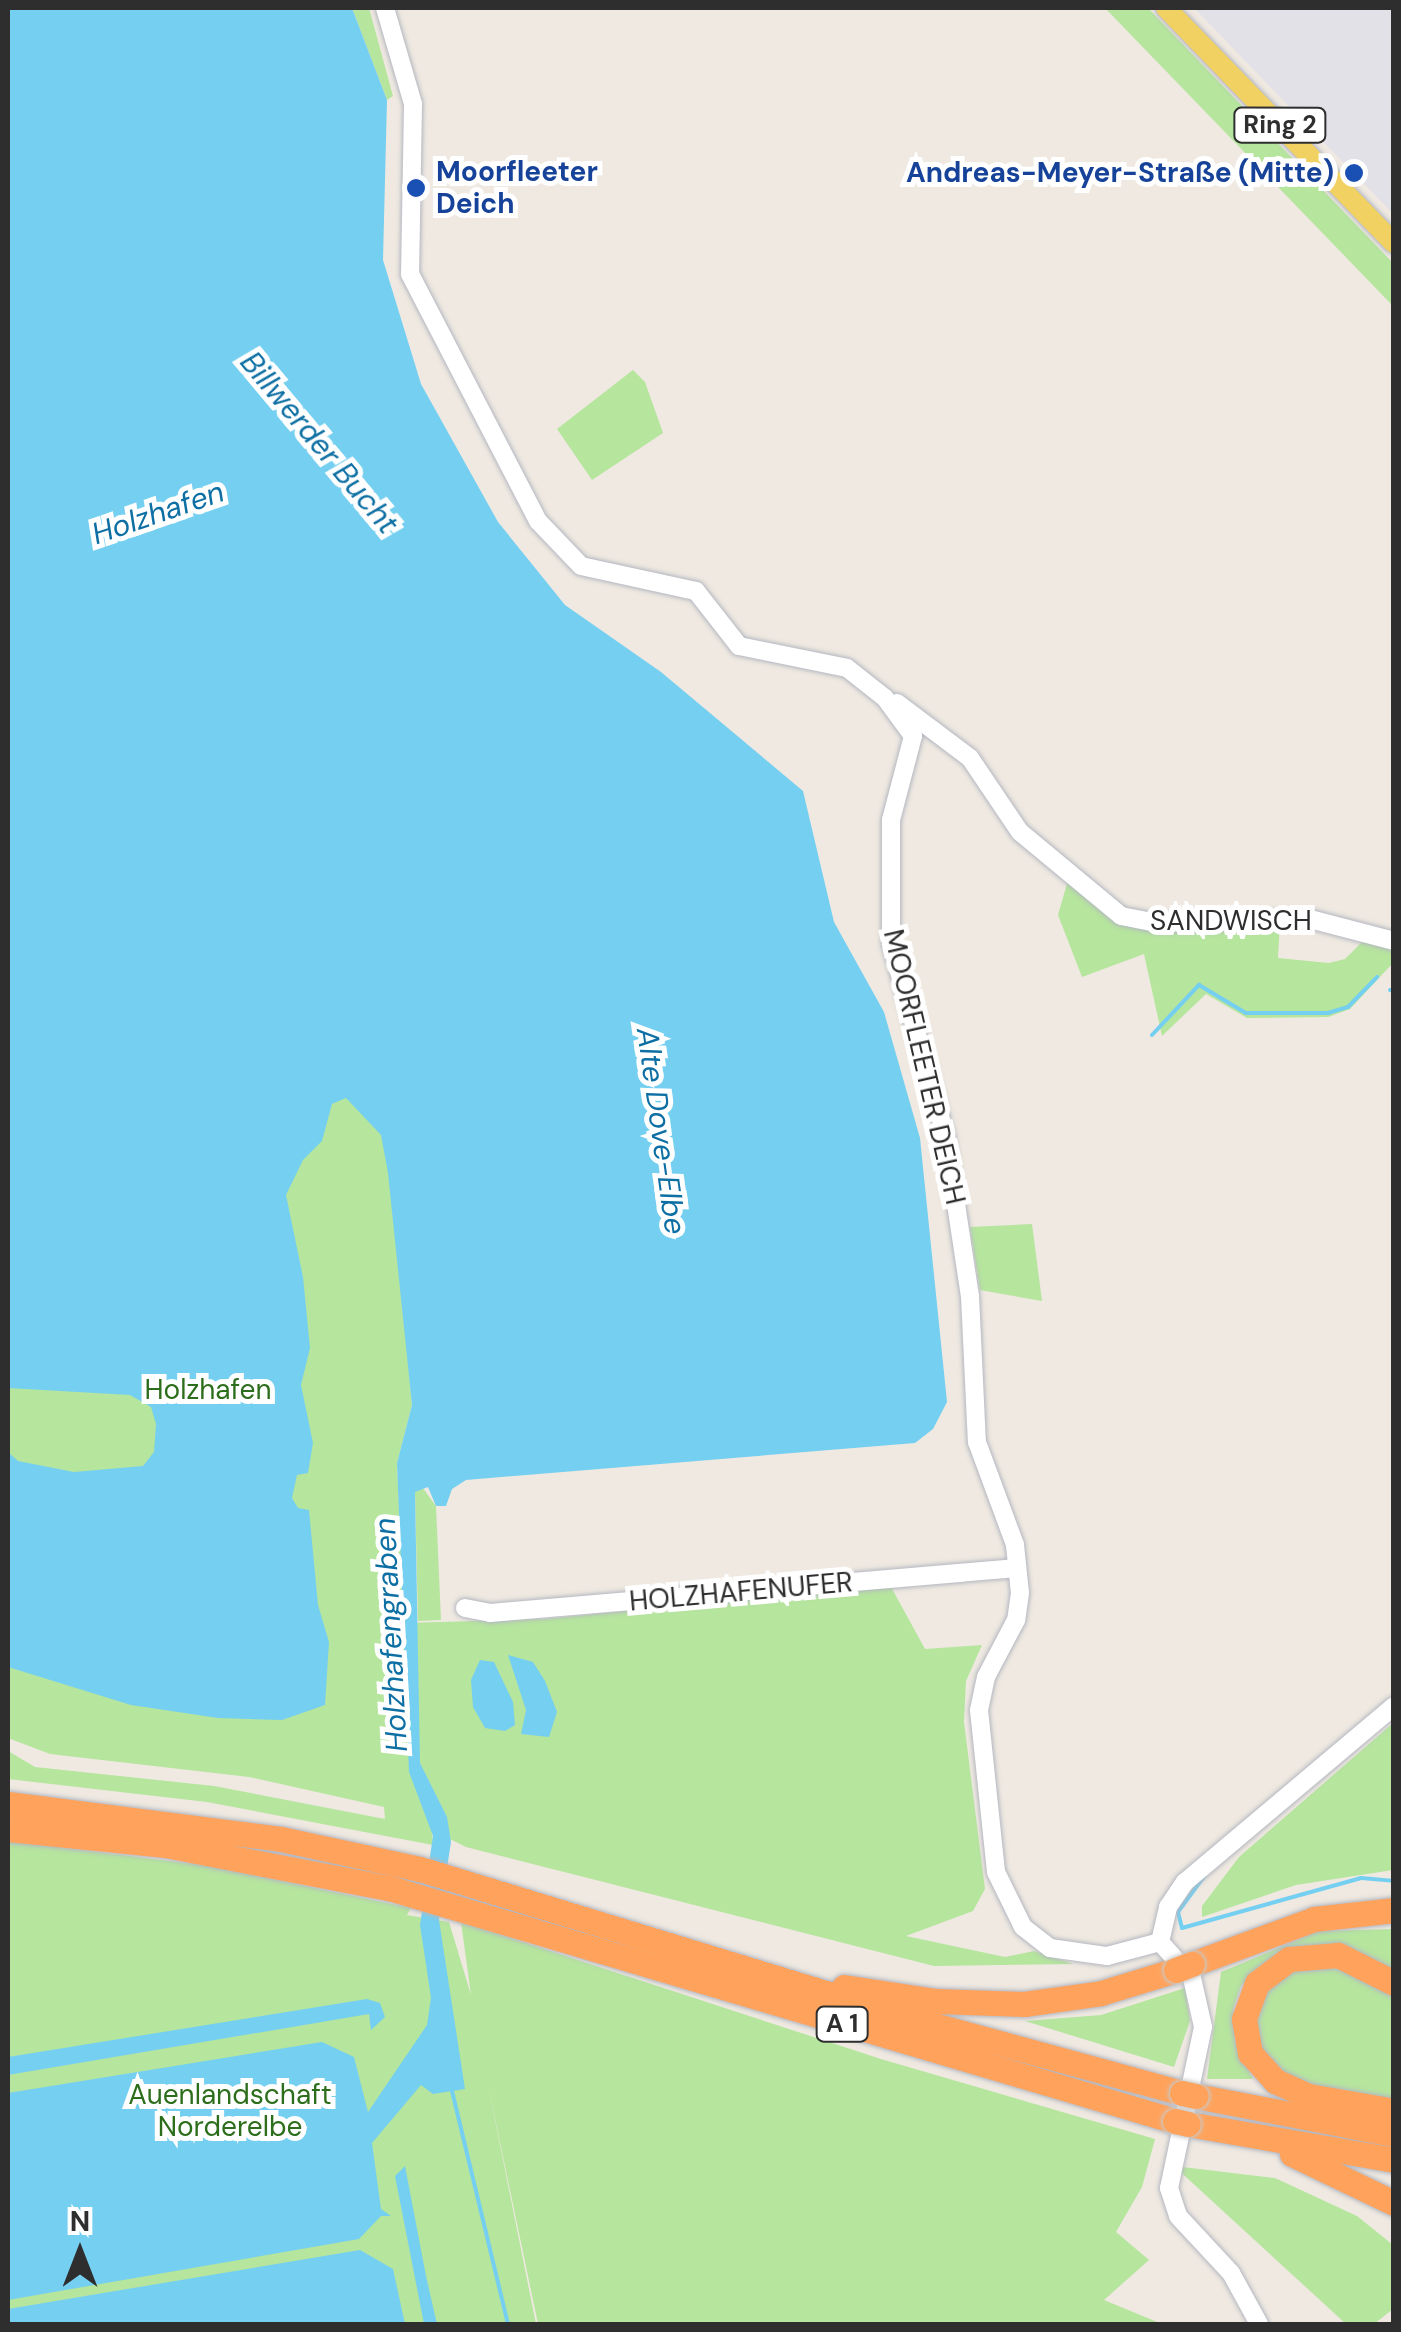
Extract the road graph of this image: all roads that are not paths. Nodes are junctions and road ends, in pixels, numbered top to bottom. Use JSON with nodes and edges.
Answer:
{"nodes":[{"id":1,"x":385,"y":8,"type":"edge"},
{"id":2,"x":1166,"y":8,"type":"edge"},
{"id":3,"x":1394,"y":243,"type":"edge"},
{"id":4,"x":885,"y":698,"type":"junction"},
{"id":5,"x":913,"y":746,"type":"junction"},
{"id":6,"x":959,"y":749,"type":"junction"},
{"id":7,"x":1394,"y":940,"type":"edge"},
{"id":8,"x":1017,"y":1568,"type":"junction"},
{"id":9,"x":465,"y":1608,"type":"dead end"},
{"id":10,"x":1394,"y":1706,"type":"edge"},
{"id":11,"x":8,"y":1804,"type":"edge"},
{"id":12,"x":8,"y":1829,"type":"edge"},
{"id":13,"x":1394,"y":1910,"type":"edge"},
{"id":14,"x":1160,"y":1942,"type":"junction"},
{"id":15,"x":794,"y":1983,"type":"junction"},
{"id":16,"x":1394,"y":1983,"type":"edge"},
{"id":17,"x":1394,"y":2111,"type":"edge"},
{"id":18,"x":1394,"y":2134,"type":"edge"},
{"id":19,"x":1246,"y":2136,"type":"junction"},
{"id":20,"x":1394,"y":2160,"type":"edge"},
{"id":21,"x":1394,"y":2203,"type":"edge"},
{"id":22,"x":1259,"y":2324,"type":"edge"}],
"edges":[{"from":1,"to":4,"type":"street"},
{"from":2,"to":3,"type":"main road","number":"Ring 2"},
{"from":4,"to":5,"type":"street"},
{"from":4,"to":6,"type":"street","name":"SANDWISCH"},
{"from":5,"to":6,"type":"street"},
{"from":5,"to":8,"type":"street","name":"MOORFLEETER DEICH"},
{"from":6,"to":7,"type":"street","name":"SANDWISCH"},
{"from":8,"to":9,"type":"street","name":"HOLZHAFENUFER"},
{"from":8,"to":14,"type":"street","name":"MOORFLEETER DEICH"},
{"from":10,"to":14,"type":"street"},
{"from":11,"to":15,"type":"highway","number":"A 1"},
{"from":12,"to":19,"type":"highway","number":"A 1"},
{"from":13,"to":15,"type":"highway"},
{"from":14,"to":22,"type":"street"},
{"from":15,"to":18,"type":"highway","number":"A 1"},
{"from":16,"to":17,"type":"highway"},
{"from":19,"to":20,"type":"highway","number":"A 1"},
{"from":19,"to":21,"type":"highway"}]}
